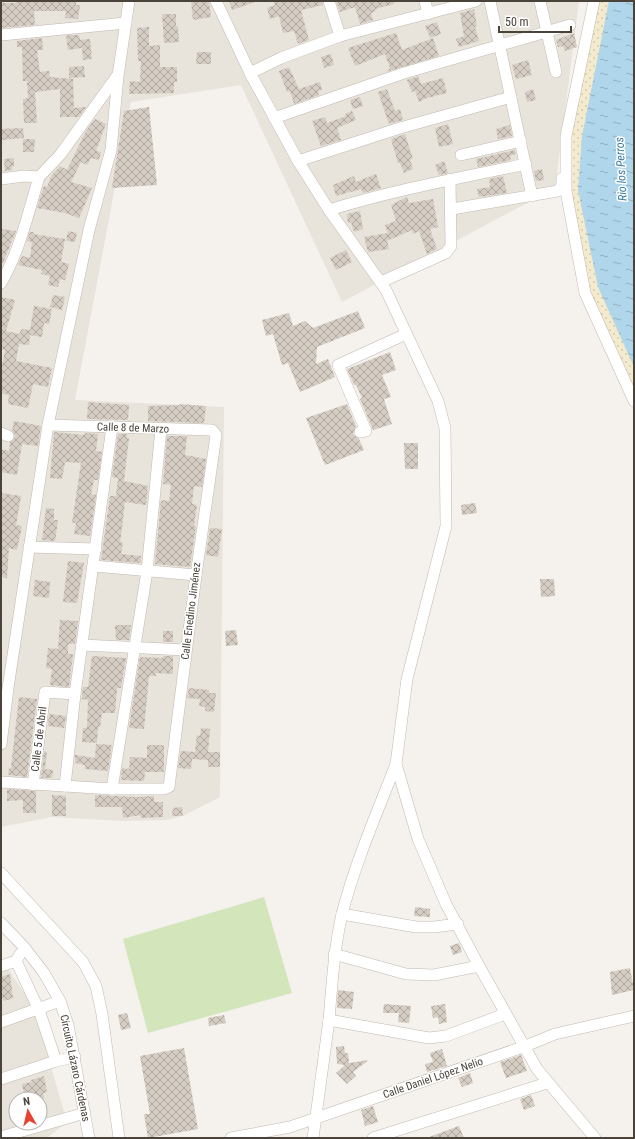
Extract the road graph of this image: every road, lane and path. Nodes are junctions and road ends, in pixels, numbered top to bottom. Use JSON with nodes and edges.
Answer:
{"nodes":[{"id":1,"x":129,"y":1,"type":"edge"},
{"id":2,"x":216,"y":1,"type":"edge"},
{"id":3,"x":329,"y":1,"type":"edge"},
{"id":4,"x":425,"y":1,"type":"edge"},
{"id":5,"x":476,"y":1,"type":"edge"},
{"id":6,"x":490,"y":1,"type":"edge"},
{"id":7,"x":540,"y":1,"type":"edge"},
{"id":8,"x":594,"y":1,"type":"edge"},
{"id":9,"x":428,"y":14,"type":"junction"},
{"id":10,"x":126,"y":23,"type":"junction"},
{"id":11,"x":570,"y":25,"type":"dead end"},
{"id":12,"x":546,"y":33,"type":"junction"},
{"id":13,"x":1,"y":35,"type":"edge"},
{"id":14,"x":340,"y":36,"type":"junction"},
{"id":15,"x":499,"y":46,"type":"junction"},
{"id":16,"x":556,"y":72,"type":"dead end"},
{"id":17,"x":250,"y":73,"type":"junction"},
{"id":18,"x":118,"y":76,"type":"junction"},
{"id":19,"x":510,"y":98,"type":"junction"},
{"id":20,"x":274,"y":118,"type":"junction"},
{"id":21,"x":521,"y":141,"type":"junction"},
{"id":22,"x":461,"y":156,"type":"dead end"},
{"id":23,"x":298,"y":161,"type":"junction"},
{"id":24,"x":526,"y":164,"type":"junction"},
{"id":25,"x":39,"y":177,"type":"junction"},
{"id":26,"x":1,"y":179,"type":"edge"},
{"id":27,"x":450,"y":179,"type":"junction"},
{"id":28,"x":532,"y":196,"type":"junction"},
{"id":29,"x":452,"y":209,"type":"junction"},
{"id":30,"x":329,"y":210,"type":"junction"},
{"id":31,"x":381,"y":282,"type":"junction"},
{"id":32,"x":1,"y":283,"type":"edge"},
{"id":33,"x":406,"y":334,"type":"junction"},
{"id":34,"x":634,"y":401,"type":"edge"},
{"id":35,"x":48,"y":425,"type":"junction"},
{"id":36,"x":112,"y":427,"type":"junction"},
{"id":37,"x":162,"y":429,"type":"junction"},
{"id":38,"x":360,"y":432,"type":"dead end"},
{"id":39,"x":216,"y":435,"type":"joint"},
{"id":40,"x":29,"y":547,"type":"junction"},
{"id":41,"x":96,"y":549,"type":"junction"},
{"id":42,"x":94,"y":566,"type":"junction"},
{"id":43,"x":147,"y":571,"type":"junction"},
{"id":44,"x":196,"y":575,"type":"junction"},
{"id":45,"x":82,"y":645,"type":"junction"},
{"id":46,"x":136,"y":646,"type":"junction"},
{"id":47,"x":186,"y":650,"type":"junction"},
{"id":48,"x":75,"y":694,"type":"junction"},
{"id":49,"x":1,"y":744,"type":"edge"},
{"id":50,"x":396,"y":764,"type":"junction"},
{"id":51,"x":1,"y":782,"type":"edge"},
{"id":52,"x":33,"y":785,"type":"junction"},
{"id":53,"x":65,"y":786,"type":"junction"},
{"id":54,"x":112,"y":789,"type":"junction"},
{"id":55,"x":1,"y":872,"type":"edge"},
{"id":56,"x":342,"y":914,"type":"junction"},
{"id":57,"x":1,"y":923,"type":"edge"},
{"id":58,"x":458,"y":924,"type":"junction"},
{"id":59,"x":24,"y":947,"type":"junction"},
{"id":60,"x":334,"y":954,"type":"junction"},
{"id":61,"x":16,"y":961,"type":"junction"},
{"id":62,"x":1,"y":966,"type":"edge"},
{"id":63,"x":479,"y":966,"type":"junction"},
{"id":64,"x":60,"y":1001,"type":"junction"},
{"id":65,"x":39,"y":1010,"type":"junction"},
{"id":66,"x":505,"y":1014,"type":"junction"},
{"id":67,"x":634,"y":1016,"type":"edge"},
{"id":68,"x":329,"y":1020,"type":"junction"},
{"id":69,"x":1,"y":1022,"type":"edge"},
{"id":70,"x":523,"y":1047,"type":"junction"},
{"id":71,"x":75,"y":1057,"type":"junction"},
{"id":72,"x":56,"y":1061,"type":"junction"},
{"id":73,"x":1,"y":1079,"type":"edge"},
{"id":74,"x":547,"y":1083,"type":"junction"},
{"id":75,"x":85,"y":1113,"type":"junction"},
{"id":76,"x":316,"y":1117,"type":"junction"},
{"id":77,"x":1,"y":1137,"type":"edge"},
{"id":78,"x":89,"y":1138,"type":"edge"},
{"id":79,"x":119,"y":1138,"type":"edge"},
{"id":80,"x":231,"y":1138,"type":"edge"},
{"id":81,"x":313,"y":1138,"type":"edge"},
{"id":82,"x":373,"y":1138,"type":"edge"},
{"id":83,"x":595,"y":1138,"type":"edge"}],
"edges":[{"from":1,"to":10,"type":"street"},
{"from":2,"to":17,"type":"street"},
{"from":3,"to":14,"type":"street"},
{"from":4,"to":9,"type":"street"},
{"from":5,"to":9,"type":"street"},
{"from":6,"to":15,"type":"street"},
{"from":7,"to":12,"type":"street"},
{"from":8,"to":28,"type":"street"},
{"from":8,"to":34,"type":"street"},
{"from":9,"to":14,"type":"street"},
{"from":10,"to":13,"type":"street"},
{"from":10,"to":18,"type":"street"},
{"from":11,"to":12,"type":"street"},
{"from":12,"to":15,"type":"street"},
{"from":12,"to":16,"type":"street"},
{"from":14,"to":17,"type":"street"},
{"from":15,"to":19,"type":"street"},
{"from":15,"to":20,"type":"street"},
{"from":17,"to":20,"type":"street"},
{"from":18,"to":25,"type":"street"},
{"from":18,"to":35,"type":"street"},
{"from":19,"to":21,"type":"street"},
{"from":19,"to":23,"type":"street"},
{"from":20,"to":23,"type":"street"},
{"from":21,"to":22,"type":"street"},
{"from":21,"to":24,"type":"street"},
{"from":23,"to":30,"type":"street"},
{"from":24,"to":27,"type":"street"},
{"from":24,"to":28,"type":"street"},
{"from":25,"to":26,"type":"street"},
{"from":25,"to":32,"type":"street"},
{"from":27,"to":29,"type":"street"},
{"from":27,"to":30,"type":"street"},
{"from":28,"to":29,"type":"street"},
{"from":29,"to":31,"type":"street"},
{"from":30,"to":31,"type":"street"},
{"from":31,"to":33,"type":"street"},
{"from":33,"to":38,"type":"street"},
{"from":33,"to":50,"type":"street"},
{"from":35,"to":36,"type":"street","name":"Calle 8 de Marzo"},
{"from":35,"to":40,"type":"street"},
{"from":36,"to":37,"type":"street","name":"Calle 8 de Marzo"},
{"from":36,"to":41,"type":"street"},
{"from":37,"to":39,"type":"street","name":"Calle 8 de Marzo"},
{"from":37,"to":43,"type":"street"},
{"from":39,"to":44,"type":"street","name":"Calle Enedino Jiménez"},
{"from":40,"to":41,"type":"street"},
{"from":40,"to":49,"type":"street"},
{"from":41,"to":42,"type":"street"},
{"from":42,"to":43,"type":"street"},
{"from":42,"to":45,"type":"street"},
{"from":43,"to":44,"type":"street"},
{"from":43,"to":46,"type":"street"},
{"from":44,"to":47,"type":"street","name":"Calle Enedino Jiménez"},
{"from":45,"to":46,"type":"street"},
{"from":45,"to":48,"type":"street"},
{"from":46,"to":47,"type":"street"},
{"from":46,"to":54,"type":"street"},
{"from":47,"to":54,"type":"street","name":"Calle Enedino Jiménez"},
{"from":48,"to":52,"type":"street","name":"Calle 5 de Abril"},
{"from":48,"to":53,"type":"street"},
{"from":50,"to":56,"type":"street"},
{"from":50,"to":58,"type":"street"},
{"from":51,"to":52,"type":"street"},
{"from":52,"to":53,"type":"street"},
{"from":53,"to":54,"type":"street"},
{"from":55,"to":79,"type":"street"},
{"from":56,"to":58,"type":"street"},
{"from":56,"to":60,"type":"street"},
{"from":57,"to":59,"type":"street","name":"Circuito Lázaro Cárdenas"},
{"from":58,"to":63,"type":"street"},
{"from":59,"to":61,"type":"street"},
{"from":59,"to":64,"type":"street","name":"Circuito Lázaro Cárdenas"},
{"from":60,"to":63,"type":"street"},
{"from":60,"to":68,"type":"street"},
{"from":61,"to":62,"type":"street"},
{"from":61,"to":65,"type":"street"},
{"from":63,"to":66,"type":"street"},
{"from":64,"to":65,"type":"street"},
{"from":64,"to":71,"type":"street","name":"Circuito Lázaro Cárdenas"},
{"from":65,"to":69,"type":"street"},
{"from":65,"to":72,"type":"street"},
{"from":66,"to":68,"type":"street"},
{"from":66,"to":70,"type":"street"},
{"from":67,"to":70,"type":"street","name":"Calle Daniel López Nelio"},
{"from":68,"to":76,"type":"street"},
{"from":70,"to":74,"type":"street"},
{"from":70,"to":76,"type":"street","name":"Calle Daniel López Nelio"},
{"from":71,"to":72,"type":"street"},
{"from":71,"to":75,"type":"street","name":"Circuito Lázaro Cárdenas"},
{"from":72,"to":73,"type":"street"},
{"from":74,"to":82,"type":"street"},
{"from":74,"to":83,"type":"street"},
{"from":75,"to":77,"type":"street"},
{"from":75,"to":78,"type":"street","name":"Circuito Lázaro Cárdenas"},
{"from":76,"to":80,"type":"street","name":"Calle Daniel López Nelio"},
{"from":76,"to":81,"type":"street"}]}
